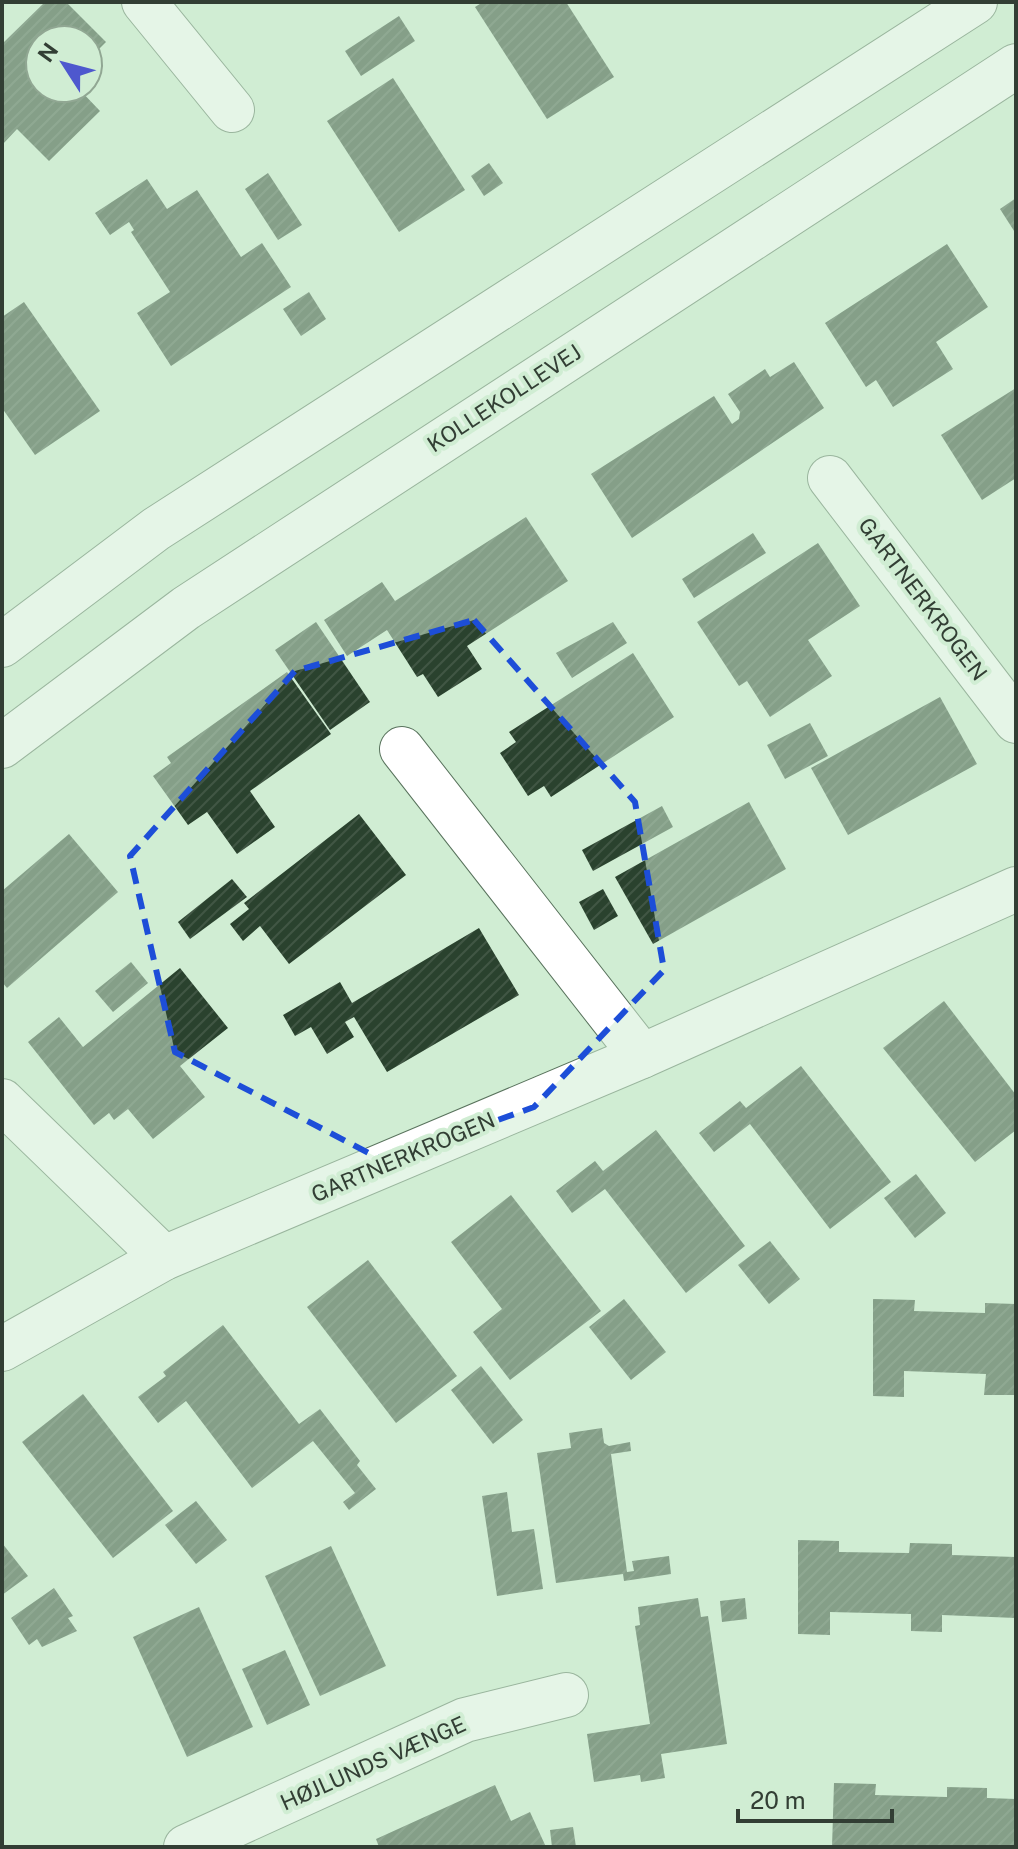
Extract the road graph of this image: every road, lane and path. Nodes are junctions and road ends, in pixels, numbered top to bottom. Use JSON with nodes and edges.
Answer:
{"nodes":[{"id":1,"x":144,"y":2,"type":"edge"},
{"id":2,"x":975,"y":2,"type":"edge"},
{"id":3,"x":1016,"y":66,"type":"edge"},
{"id":4,"x":232,"y":110,"type":"dead end"},
{"id":5,"x":830,"y":478,"type":"dead end"},
{"id":6,"x":2,"y":645,"type":"edge"},
{"id":7,"x":1016,"y":721,"type":"edge"},
{"id":8,"x":2,"y":746,"type":"edge"},
{"id":9,"x":402,"y":749,"type":"dead end"},
{"id":10,"x":1016,"y":889,"type":"edge"},
{"id":11,"x":642,"y":1056,"type":"junction"},
{"id":12,"x":2,"y":1101,"type":"edge"},
{"id":13,"x":164,"y":1258,"type":"junction"},
{"id":14,"x":2,"y":1349,"type":"edge"},
{"id":15,"x":566,"y":1695,"type":"dead end"},
{"id":16,"x":186,"y":1847,"type":"edge"}],
"edges":[{"from":1,"to":4,"type":"street"},
{"from":2,"to":6,"type":"street"},
{"from":3,"to":8,"type":"street","name":"KOLLEKOLLEVEJ"},
{"from":5,"to":7,"type":"street","name":"GARTNERKROGEN"},
{"from":9,"to":11,"type":"street"},
{"from":10,"to":11,"type":"street","name":"GARTNERKROGEN"},
{"from":11,"to":13,"type":"street","name":"GARTNERKROGEN"},
{"from":12,"to":13,"type":"street"},
{"from":13,"to":14,"type":"street","name":"GARTNERKROGEN"},
{"from":15,"to":16,"type":"street","name":"HØJLUNDS VÆNGE"}]}
